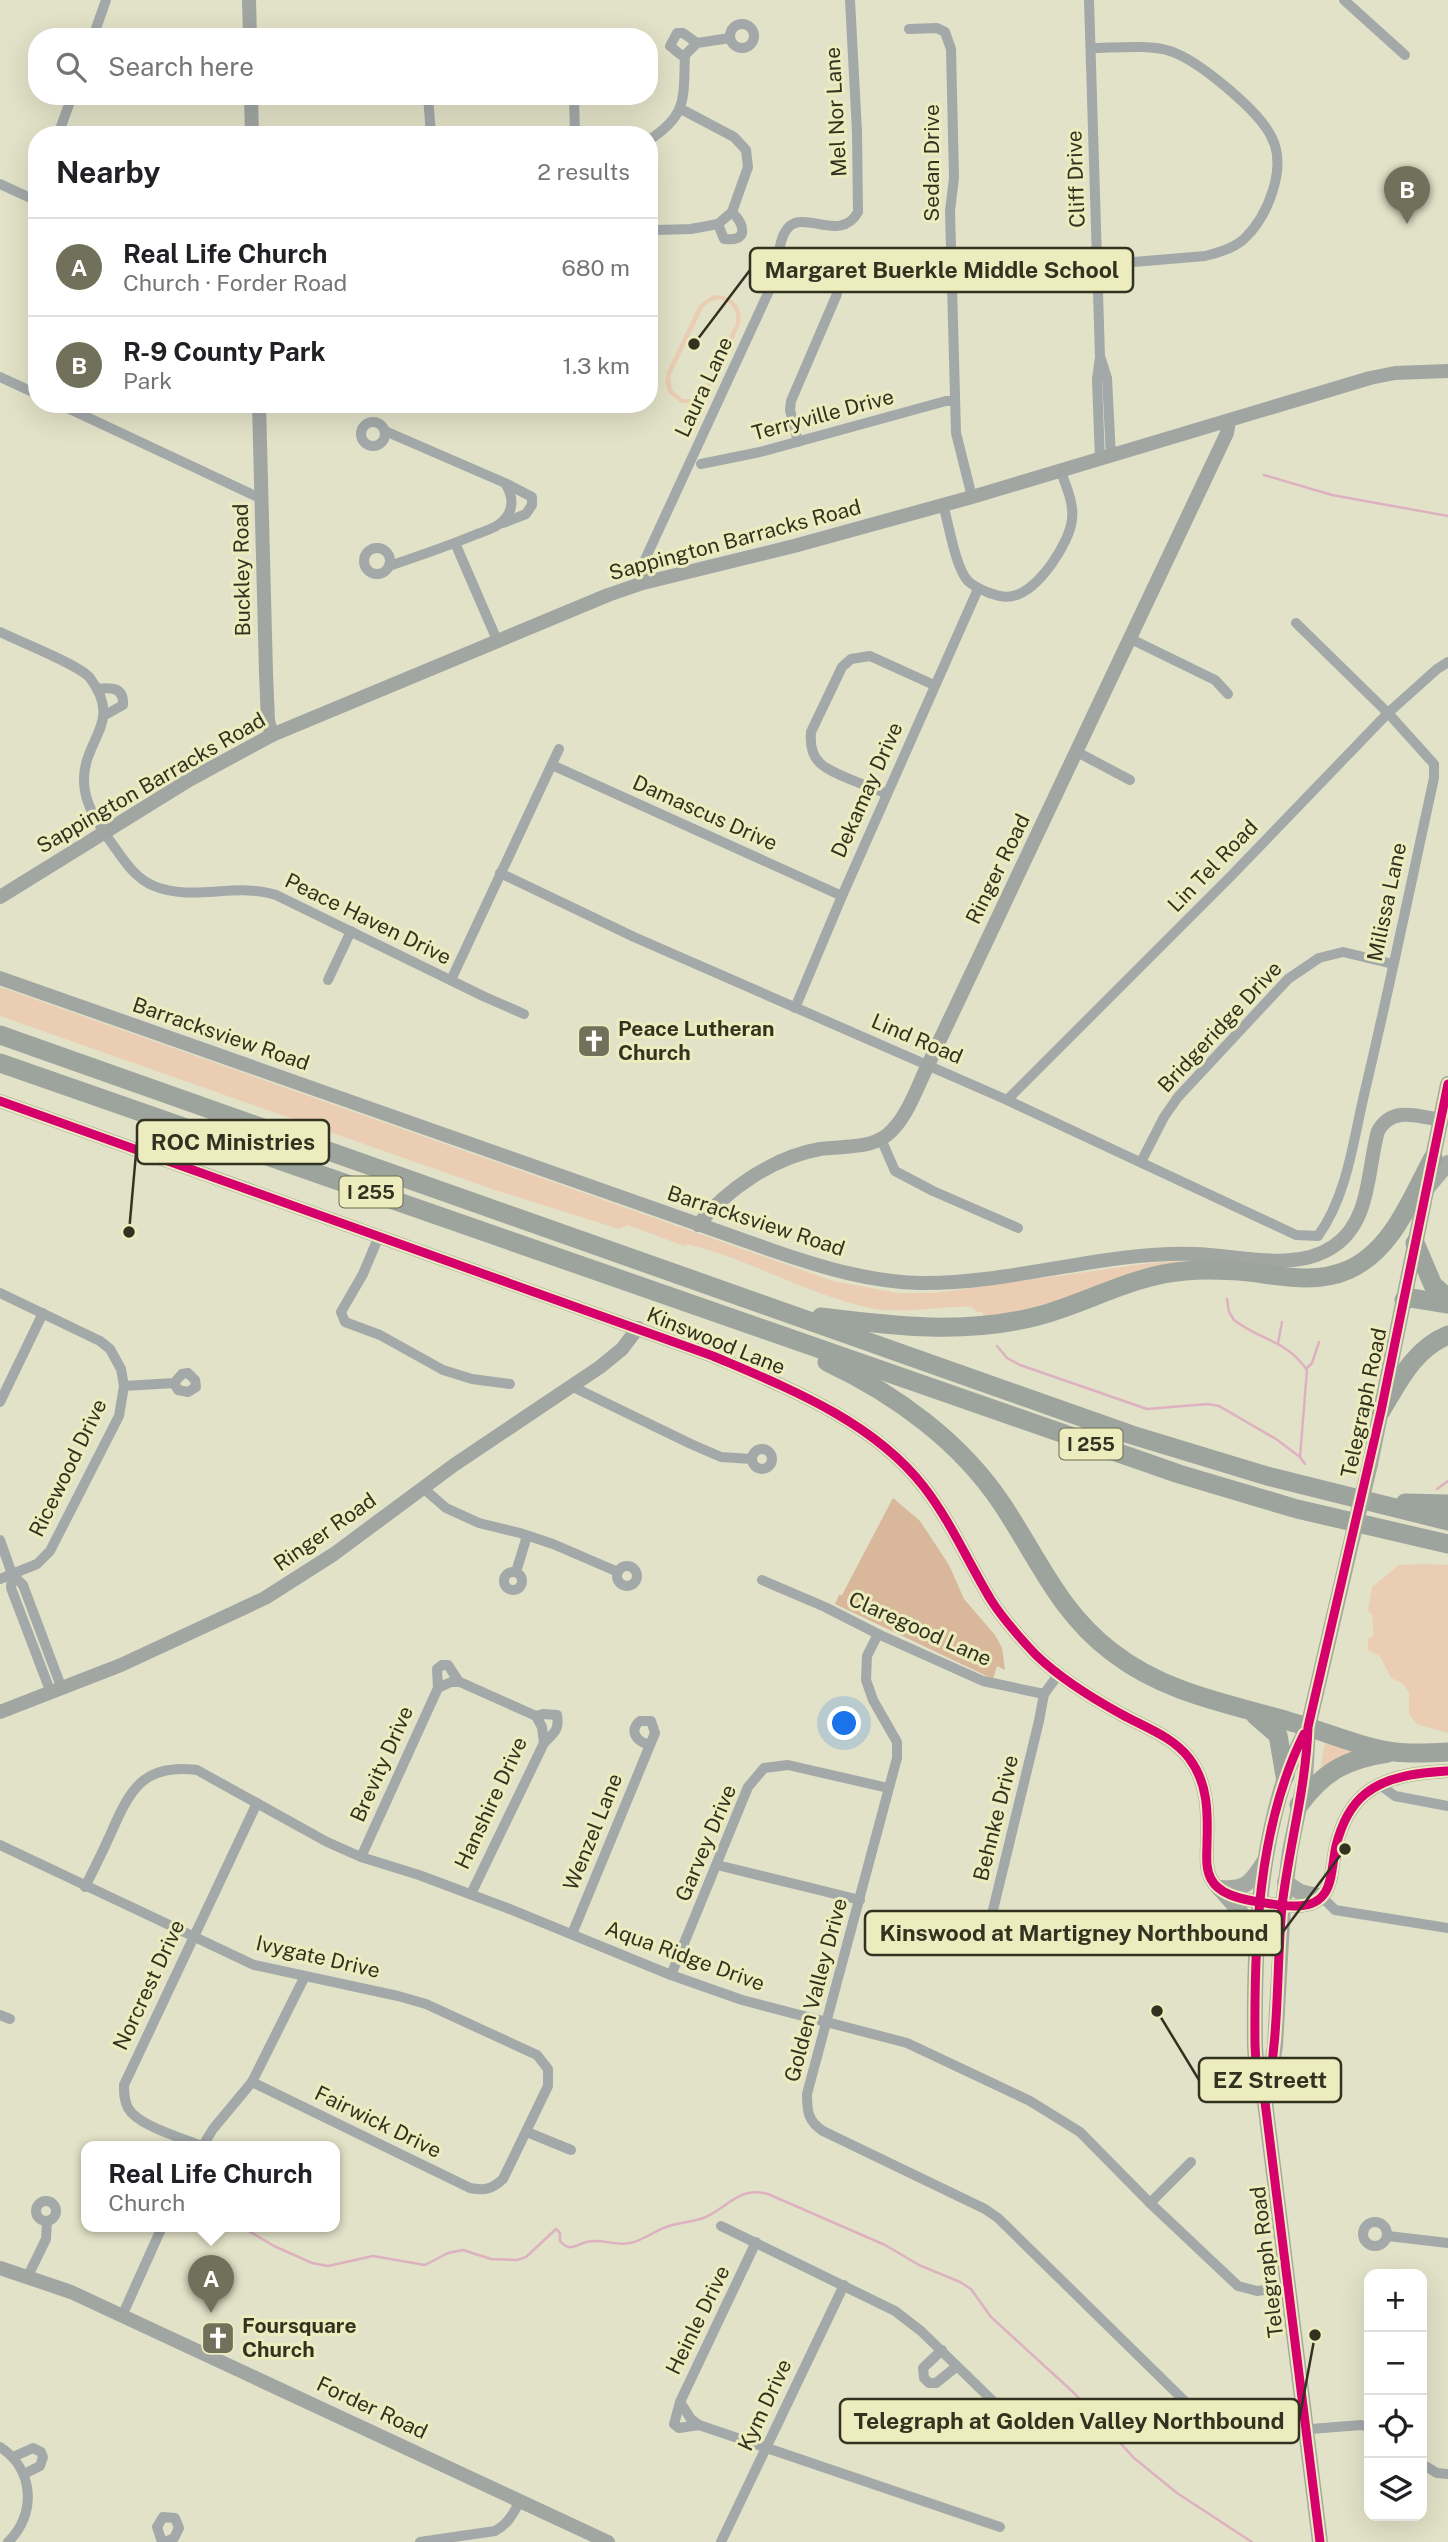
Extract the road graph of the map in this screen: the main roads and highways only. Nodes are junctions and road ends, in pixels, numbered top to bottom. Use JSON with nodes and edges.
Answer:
{"nodes":[{"id":1,"x":0,"y":1035,"type":"edge"},
{"id":2,"x":0,"y":1063,"type":"edge"},
{"id":3,"x":1448,"y":1084,"type":"edge"},
{"id":4,"x":1446,"y":1122,"type":"edge"},
{"id":5,"x":1441,"y":1160,"type":"edge"},
{"id":6,"x":1415,"y":1243,"type":"junction"},
{"id":7,"x":1448,"y":1298,"type":"edge"},
{"id":8,"x":1404,"y":1300,"type":"junction"},
{"id":9,"x":1448,"y":1304,"type":"edge"},
{"id":10,"x":781,"y":1311,"type":"junction"},
{"id":11,"x":741,"y":1322,"type":"junction"},
{"id":12,"x":1448,"y":1335,"type":"edge"},
{"id":13,"x":1381,"y":1411,"type":"junction"},
{"id":14,"x":1366,"y":1502,"type":"junction"},
{"id":15,"x":1448,"y":1503,"type":"edge"},
{"id":16,"x":1448,"y":1521,"type":"edge"},
{"id":17,"x":1448,"y":1545,"type":"edge"},
{"id":18,"x":1252,"y":1712,"type":"junction"},
{"id":19,"x":1308,"y":1727,"type":"junction"},
{"id":20,"x":1393,"y":1752,"type":"junction"},
{"id":21,"x":1448,"y":1752,"type":"edge"},
{"id":22,"x":1285,"y":1776,"type":"junction"},
{"id":23,"x":1299,"y":1805,"type":"junction"},
{"id":24,"x":1267,"y":1857,"type":"junction"},
{"id":25,"x":1285,"y":1882,"type":"junction"},
{"id":26,"x":1322,"y":1897,"type":"road end"},
{"id":27,"x":1258,"y":1941,"type":"junction"},
{"id":28,"x":1265,"y":2102,"type":"junction"},
{"id":29,"x":1321,"y":2542,"type":"edge"}],
"edges":[{"from":1,"to":10,"type":"highway","number":"I 255"},
{"from":2,"to":11,"type":"highway","number":"I 255"},
{"from":3,"to":4,"type":"main road","name":"Telegraph Road"},
{"from":4,"to":5,"type":"main road","name":"Telegraph Road"},
{"from":5,"to":6,"type":"main road","name":"Telegraph Road"},
{"from":5,"to":10,"type":"highway"},
{"from":6,"to":7,"type":"highway"},
{"from":6,"to":8,"type":"main road","name":"Telegraph Road"},
{"from":8,"to":9,"type":"highway"},
{"from":8,"to":13,"type":"main road","name":"Telegraph Road"},
{"from":10,"to":14,"type":"highway","number":"I 255"},
{"from":11,"to":17,"type":"highway","number":"I 255"},
{"from":11,"to":18,"type":"highway"},
{"from":12,"to":13,"type":"highway"},
{"from":13,"to":19,"type":"main road","name":"Telegraph Road","bridge":true},
{"from":14,"to":15,"type":"highway"},
{"from":14,"to":16,"type":"highway","number":"I 255"},
{"from":18,"to":19,"type":"highway"},
{"from":18,"to":22,"type":"highway"},
{"from":19,"to":20,"type":"highway"},
{"from":19,"to":22,"type":"main road","name":"Telegraph Road"},
{"from":19,"to":23,"type":"main road","name":"Telegraph Road"},
{"from":20,"to":21,"type":"highway"},
{"from":20,"to":23,"type":"highway"},
{"from":22,"to":24,"type":"main road","name":"Telegraph Road"},
{"from":23,"to":25,"type":"main road","name":"Telegraph Road"},
{"from":24,"to":27,"type":"main road","name":"Telegraph Road"},
{"from":24,"to":27,"type":"main road"},
{"from":25,"to":26,"type":"main road"},
{"from":25,"to":28,"type":"main road","name":"Telegraph Road"},
{"from":27,"to":28,"type":"main road","name":"Telegraph Road"},
{"from":28,"to":29,"type":"main road","name":"Telegraph Road"}]}
